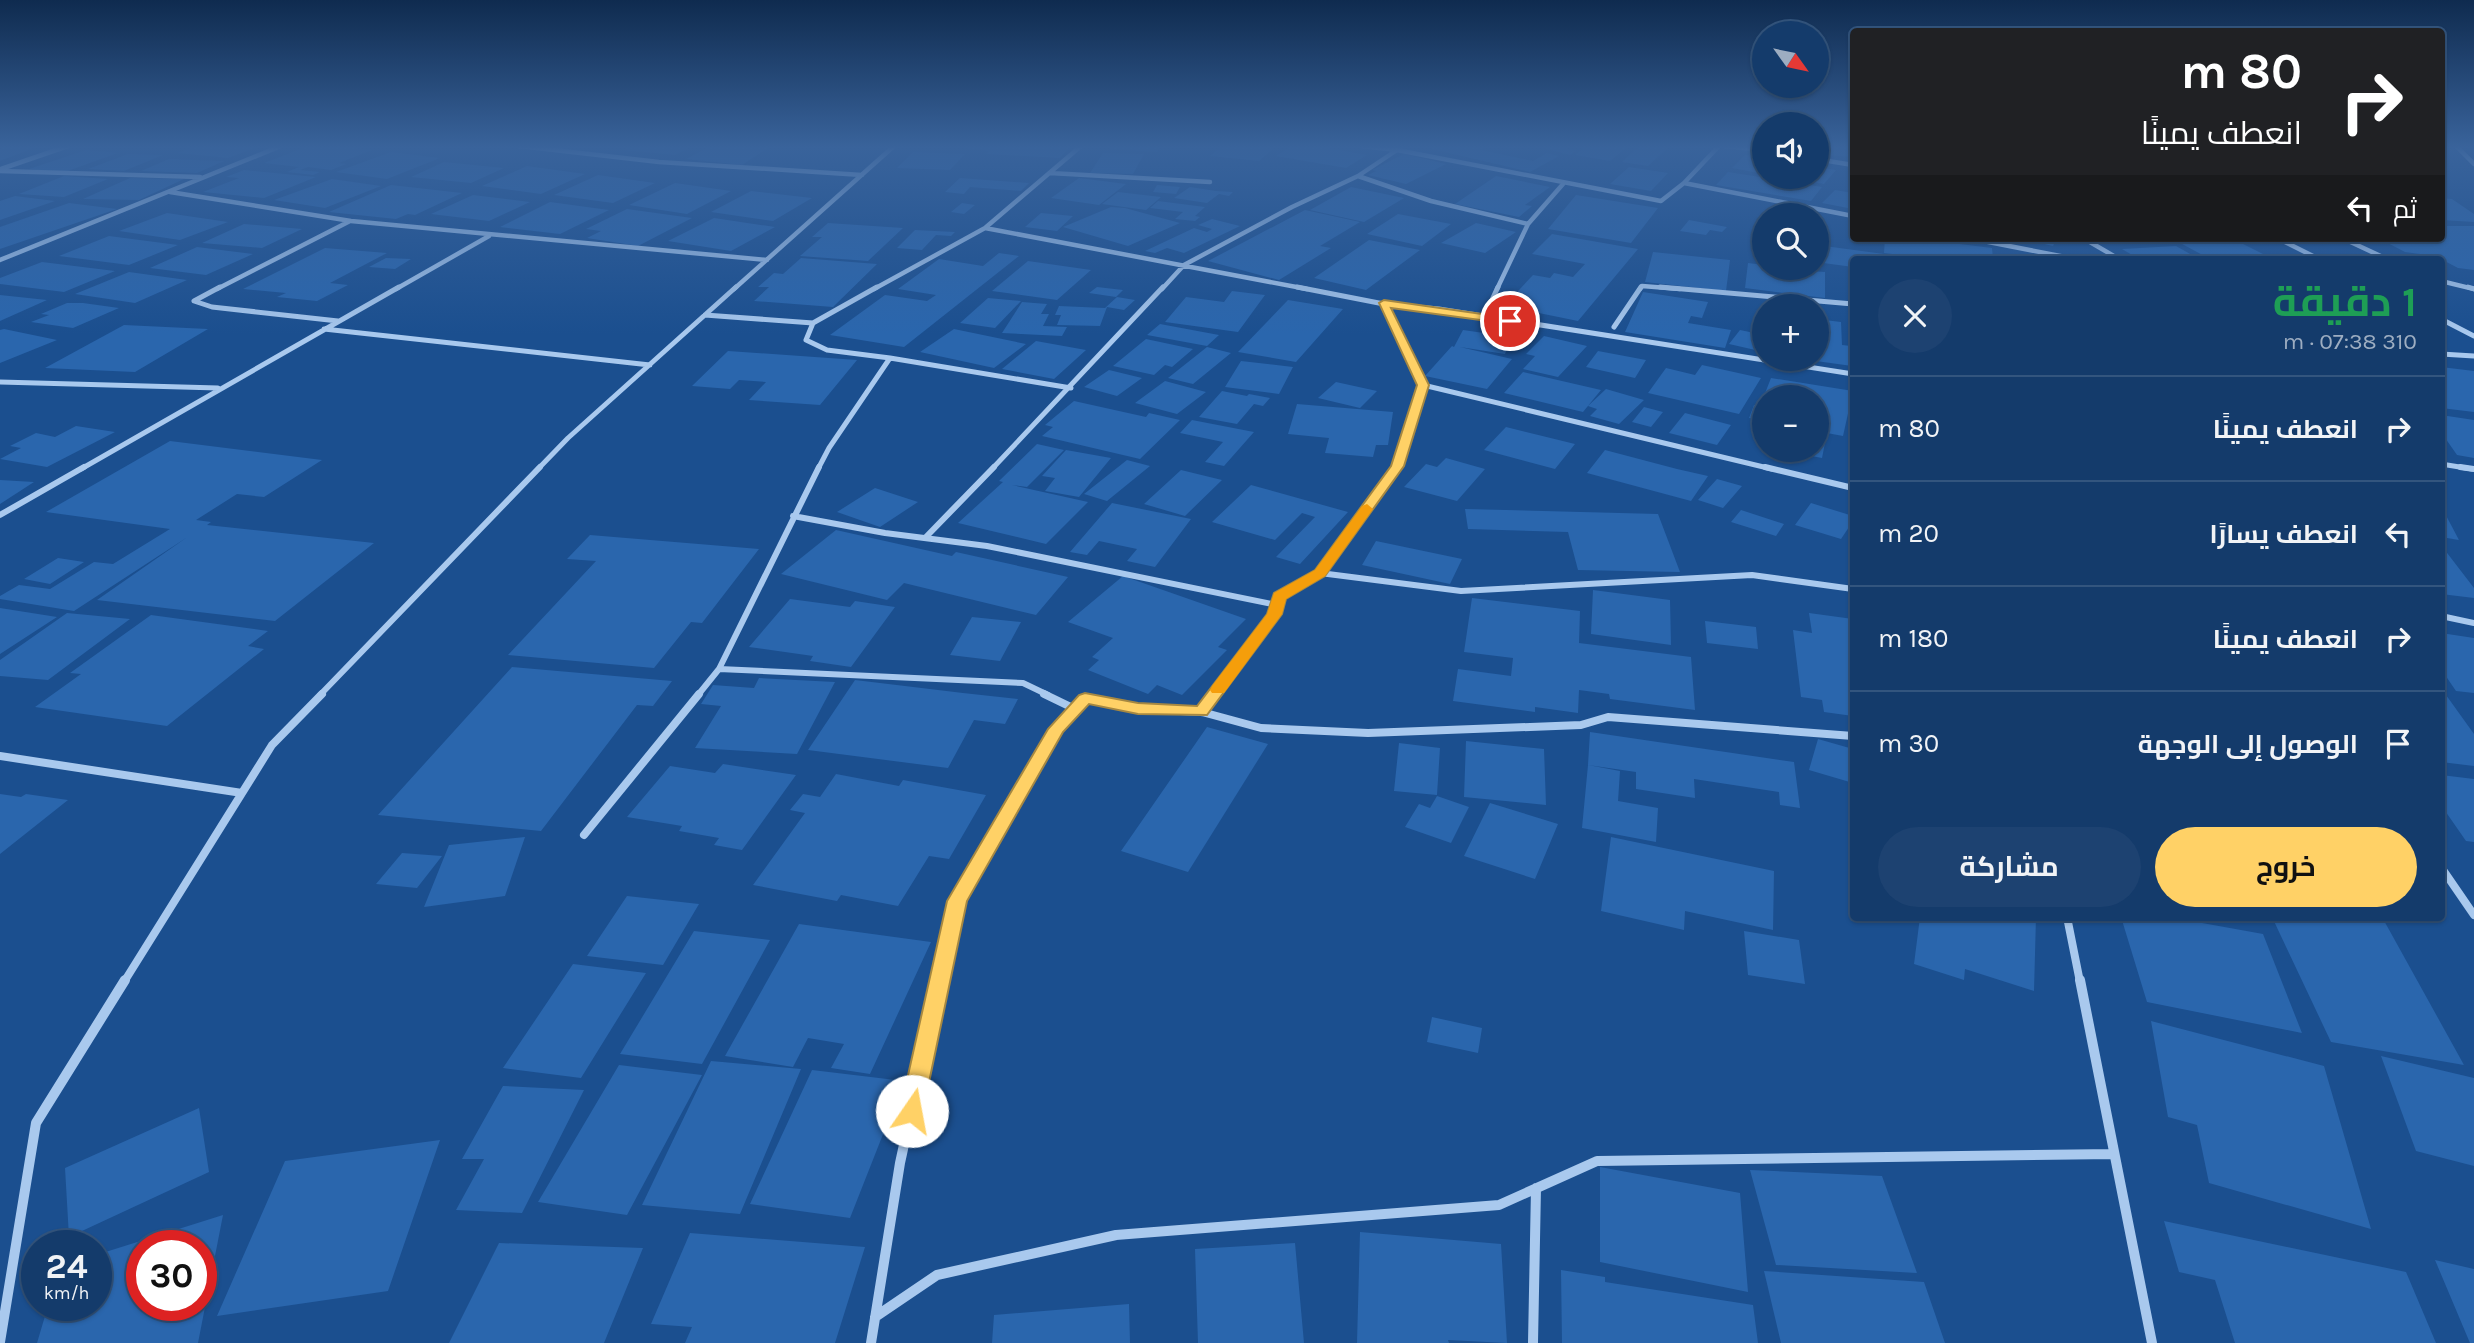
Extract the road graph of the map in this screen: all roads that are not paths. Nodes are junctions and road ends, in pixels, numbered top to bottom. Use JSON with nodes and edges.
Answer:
{"nodes":[{"id":1,"x":128,"y":209,"type":"edge"},
{"id":2,"x":274,"y":209,"type":"edge"},
{"id":3,"x":824,"y":209,"type":"edge"},
{"id":4,"x":1007,"y":209,"type":"edge"},
{"id":5,"x":1294,"y":209,"type":"edge"},
{"id":6,"x":1463,"y":209,"type":"edge"},
{"id":7,"x":1541,"y":209,"type":"edge"},
{"id":8,"x":1815,"y":209,"type":"edge"},
{"id":9,"x":1850,"y":215,"type":"edge"},
{"id":10,"x":351,"y":221,"type":"junction"},
{"id":11,"x":1528,"y":224,"type":"junction"},
{"id":12,"x":985,"y":228,"type":"junction"},
{"id":13,"x":489,"y":235,"type":"junction"},
{"id":14,"x":1989,"y":242,"type":"edge"},
{"id":15,"x":2090,"y":242,"type":"edge"},
{"id":16,"x":2285,"y":242,"type":"edge"},
{"id":17,"x":2351,"y":242,"type":"edge"},
{"id":18,"x":2061,"y":256,"type":"edge"},
{"id":19,"x":2114,"y":256,"type":"edge"},
{"id":20,"x":2313,"y":256,"type":"edge"},
{"id":21,"x":2381,"y":256,"type":"edge"},
{"id":22,"x":0,"y":260,"type":"edge"},
{"id":23,"x":767,"y":260,"type":"junction"},
{"id":24,"x":1184,"y":265,"type":"junction"},
{"id":25,"x":2445,"y":282,"type":"edge"},
{"id":26,"x":2474,"y":289,"type":"edge"},
{"id":27,"x":1384,"y":303,"type":"junction"},
{"id":28,"x":1850,"y":304,"type":"edge"},
{"id":29,"x":705,"y":315,"type":"junction"},
{"id":30,"x":1484,"y":317,"type":"junction"},
{"id":31,"x":340,"y":321,"type":"junction"},
{"id":32,"x":2445,"y":321,"type":"edge"},
{"id":33,"x":813,"y":323,"type":"junction"},
{"id":34,"x":1614,"y":327,"type":"dead end"},
{"id":35,"x":324,"y":330,"type":"junction"},
{"id":36,"x":2474,"y":336,"type":"edge"},
{"id":37,"x":2445,"y":354,"type":"edge"},
{"id":38,"x":2474,"y":356,"type":"edge"},
{"id":39,"x":890,"y":358,"type":"junction"},
{"id":40,"x":650,"y":365,"type":"junction"},
{"id":41,"x":1850,"y":374,"type":"edge"},
{"id":42,"x":0,"y":382,"type":"edge"},
{"id":43,"x":1423,"y":385,"type":"junction"},
{"id":44,"x":218,"y":388,"type":"junction"},
{"id":45,"x":1071,"y":388,"type":"junction"},
{"id":46,"x":2445,"y":465,"type":"edge"},
{"id":47,"x":2473,"y":469,"type":"edge"},
{"id":48,"x":1850,"y":487,"type":"edge"},
{"id":49,"x":0,"y":514,"type":"edge"},
{"id":50,"x":793,"y":516,"type":"junction"},
{"id":51,"x":925,"y":538,"type":"junction"},
{"id":52,"x":1320,"y":573,"type":"junction"},
{"id":53,"x":1850,"y":589,"type":"edge"},
{"id":54,"x":1277,"y":605,"type":"junction"},
{"id":55,"x":2445,"y":618,"type":"edge"},
{"id":56,"x":2474,"y":623,"type":"edge"},
{"id":57,"x":719,"y":669,"type":"junction"},
{"id":58,"x":1075,"y":709,"type":"junction"},
{"id":59,"x":1202,"y":712,"type":"junction"},
{"id":60,"x":1850,"y":736,"type":"edge"},
{"id":61,"x":0,"y":757,"type":"edge"},
{"id":62,"x":242,"y":793,"type":"junction"},
{"id":63,"x":584,"y":835,"type":"dead end"},
{"id":64,"x":2445,"y":873,"type":"edge"},
{"id":65,"x":2474,"y":915,"type":"edge"},
{"id":66,"x":2068,"y":921,"type":"edge"},
{"id":67,"x":2114,"y":1154,"type":"junction"},
{"id":68,"x":1536,"y":1188,"type":"junction"},
{"id":69,"x":875,"y":1317,"type":"junction"},
{"id":70,"x":0,"y":1342,"type":"edge"},
{"id":71,"x":870,"y":1343,"type":"edge"},
{"id":72,"x":1533,"y":1343,"type":"edge"},
{"id":73,"x":2152,"y":1343,"type":"edge"}],
"edges":[{"from":1,"to":22,"type":"street"},
{"from":2,"to":10,"type":"street"},
{"from":3,"to":23,"type":"street"},
{"from":4,"to":12,"type":"street"},
{"from":5,"to":24,"type":"street"},
{"from":6,"to":11,"type":"street"},
{"from":7,"to":11,"type":"street"},
{"from":8,"to":9,"type":"street"},
{"from":10,"to":13,"type":"street"},
{"from":10,"to":31,"type":"street"},
{"from":11,"to":30,"type":"street"},
{"from":12,"to":24,"type":"street"},
{"from":12,"to":33,"type":"street"},
{"from":13,"to":23,"type":"street"},
{"from":13,"to":31,"type":"street"},
{"from":14,"to":18,"type":"street"},
{"from":15,"to":19,"type":"street"},
{"from":16,"to":20,"type":"street"},
{"from":17,"to":21,"type":"street"},
{"from":23,"to":29,"type":"street"},
{"from":24,"to":27,"type":"street"},
{"from":24,"to":45,"type":"street"},
{"from":25,"to":26,"type":"street"},
{"from":27,"to":30,"type":"street"},
{"from":27,"to":43,"type":"street"},
{"from":28,"to":34,"type":"street"},
{"from":29,"to":33,"type":"street"},
{"from":29,"to":40,"type":"street"},
{"from":30,"to":41,"type":"street"},
{"from":31,"to":35,"type":"street"},
{"from":32,"to":36,"type":"street"},
{"from":33,"to":39,"type":"street"},
{"from":35,"to":40,"type":"street"},
{"from":35,"to":44,"type":"street"},
{"from":37,"to":38,"type":"street"},
{"from":39,"to":45,"type":"street"},
{"from":39,"to":50,"type":"street"},
{"from":40,"to":62,"type":"street"},
{"from":42,"to":44,"type":"street"},
{"from":43,"to":48,"type":"street"},
{"from":43,"to":52,"type":"street"},
{"from":44,"to":49,"type":"street"},
{"from":45,"to":51,"type":"street"},
{"from":46,"to":47,"type":"street"},
{"from":50,"to":51,"type":"street"},
{"from":50,"to":57,"type":"street"},
{"from":51,"to":54,"type":"street"},
{"from":52,"to":53,"type":"street"},
{"from":52,"to":54,"type":"street"},
{"from":54,"to":59,"type":"street"},
{"from":55,"to":56,"type":"street"},
{"from":57,"to":58,"type":"street"},
{"from":57,"to":63,"type":"street"},
{"from":58,"to":59,"type":"street"},
{"from":58,"to":69,"type":"street"},
{"from":59,"to":60,"type":"street"},
{"from":61,"to":62,"type":"street"},
{"from":62,"to":70,"type":"street"},
{"from":64,"to":65,"type":"street"},
{"from":66,"to":67,"type":"street"},
{"from":67,"to":68,"type":"street"},
{"from":67,"to":73,"type":"street"},
{"from":68,"to":69,"type":"street"},
{"from":68,"to":72,"type":"street"},
{"from":69,"to":71,"type":"street"}]}
